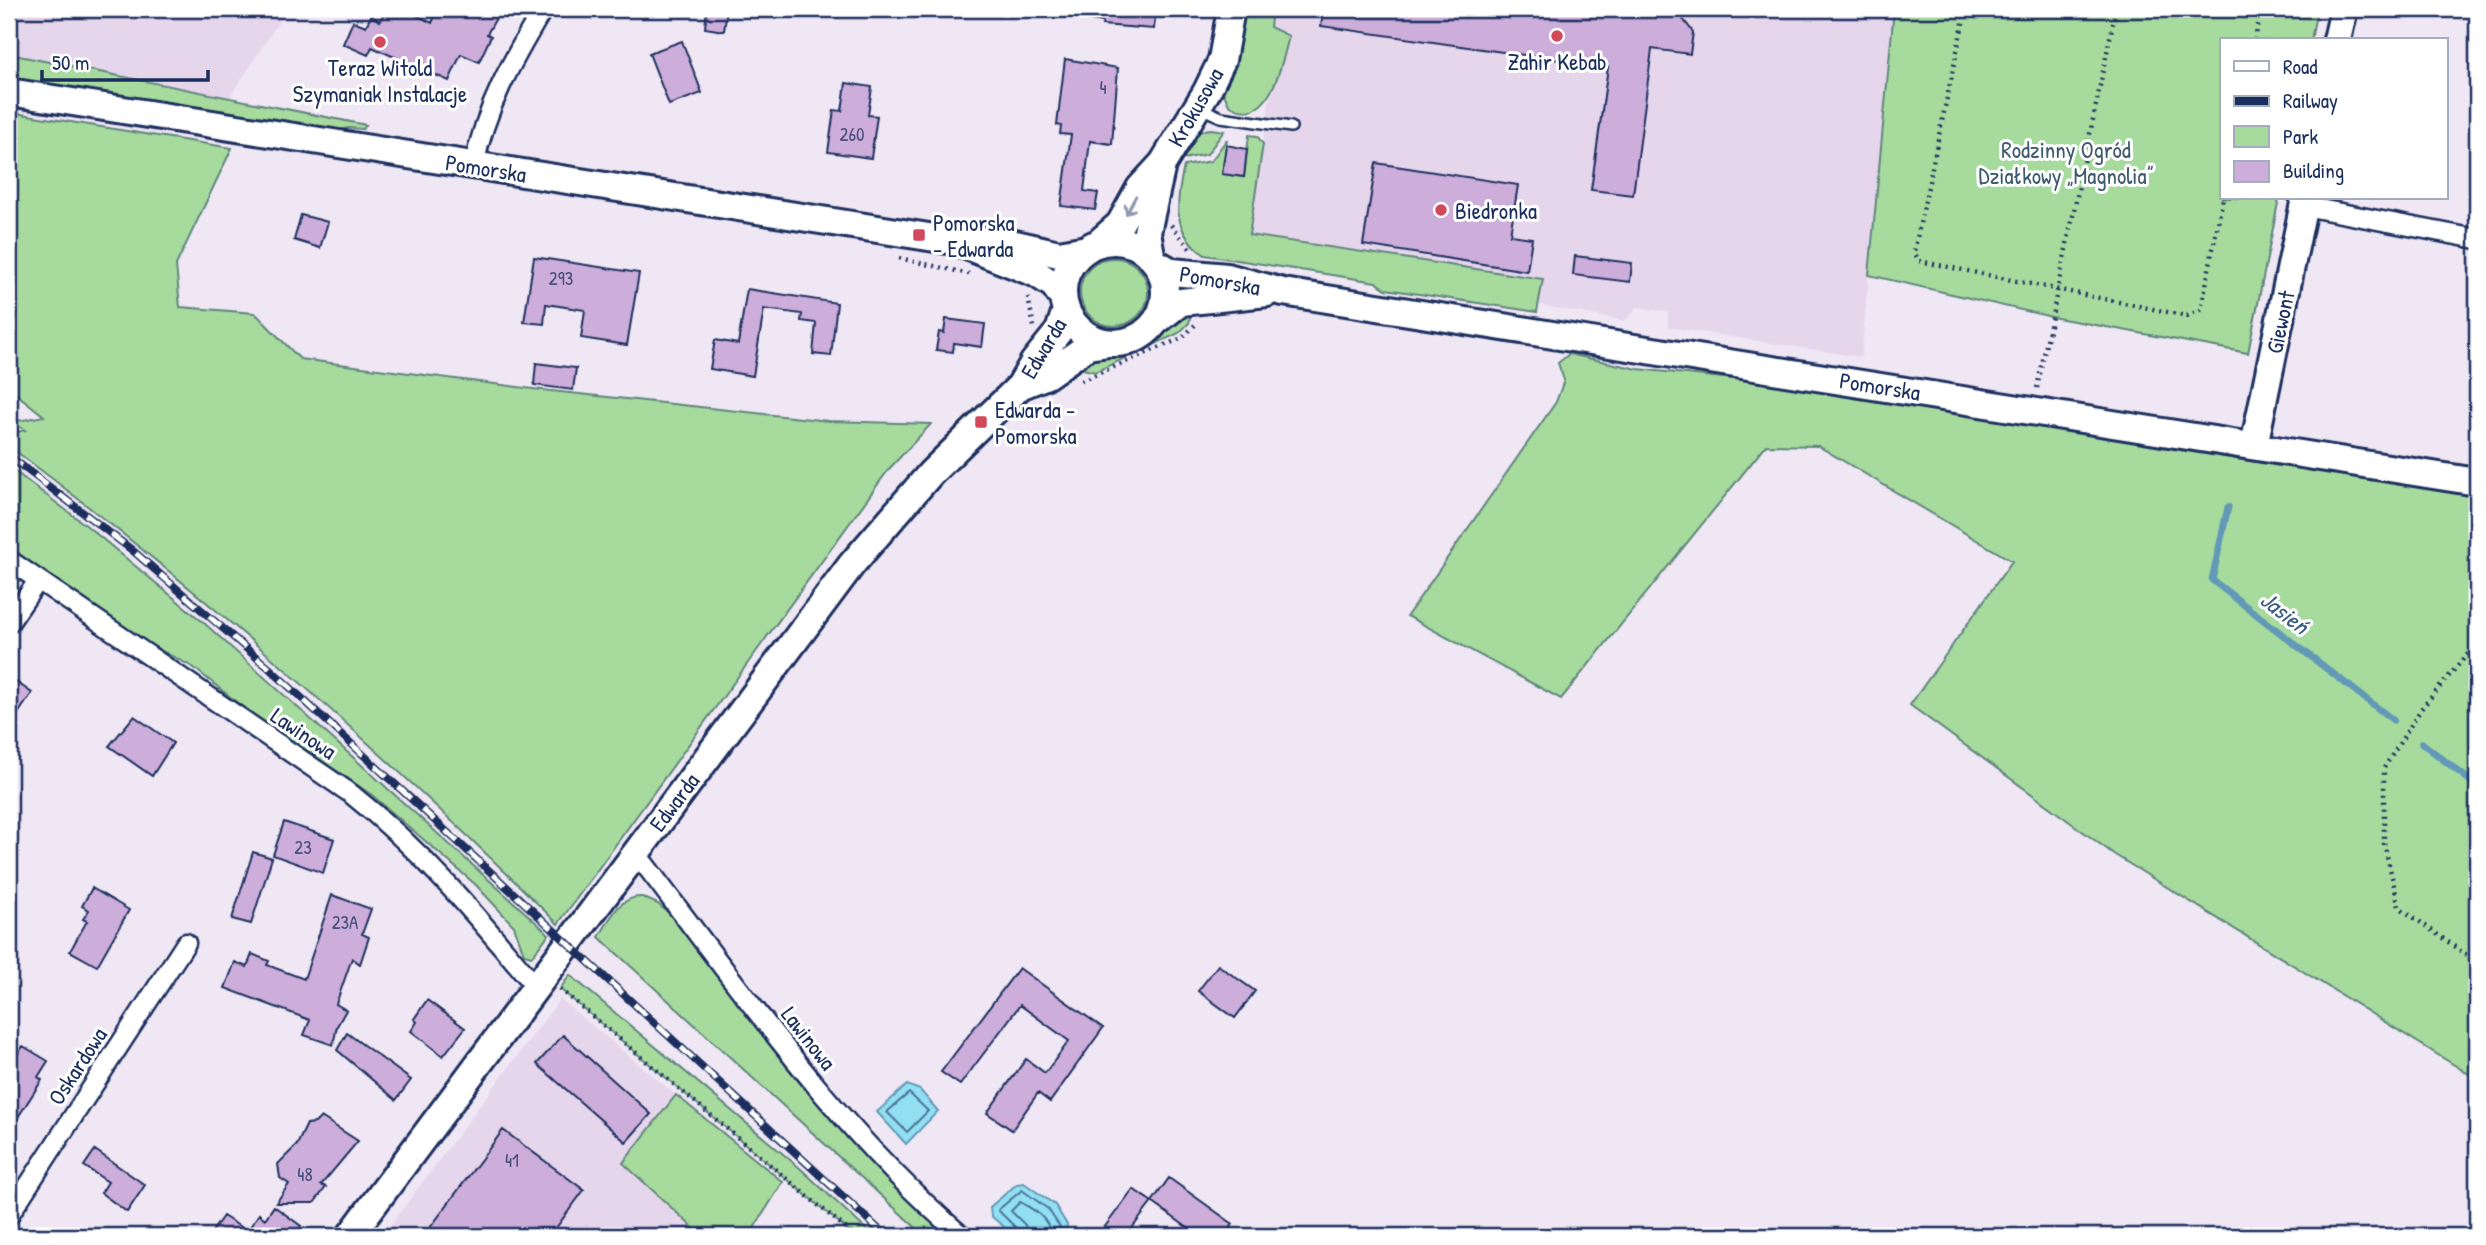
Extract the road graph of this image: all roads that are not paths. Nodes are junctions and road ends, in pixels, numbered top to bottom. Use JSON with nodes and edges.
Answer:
{"nodes":[{"id":1,"x":543,"y":9,"type":"edge"},
{"id":2,"x":1231,"y":9,"type":"edge"},
{"id":3,"x":2344,"y":9,"type":"edge"},
{"id":4,"x":2337,"y":38,"type":"edge"},
{"id":5,"x":9,"y":93,"type":"edge"},
{"id":6,"x":1197,"y":106,"type":"junction"},
{"id":7,"x":1291,"y":127,"type":"dead end"},
{"id":8,"x":1163,"y":163,"type":"junction"},
{"id":9,"x":474,"y":166,"type":"junction"},
{"id":10,"x":2304,"y":202,"type":"edge"},
{"id":11,"x":2477,"y":239,"type":"edge"},
{"id":12,"x":963,"y":243,"type":"junction"},
{"id":13,"x":1092,"y":246,"type":"junction"},
{"id":14,"x":1154,"y":260,"type":"junction"},
{"id":15,"x":1283,"y":292,"type":"junction"},
{"id":16,"x":1065,"y":304,"type":"junction"},
{"id":17,"x":1158,"y":319,"type":"junction"},
{"id":18,"x":1110,"y":343,"type":"junction"},
{"id":19,"x":1020,"y":386,"type":"junction"},
{"id":20,"x":2254,"y":446,"type":"junction"},
{"id":21,"x":2477,"y":482,"type":"edge"},
{"id":22,"x":9,"y":560,"type":"edge"},
{"id":23,"x":37,"y":582,"type":"junction"},
{"id":24,"x":9,"y":623,"type":"edge"},
{"id":25,"x":636,"y":853,"type":"junction"},
{"id":26,"x":186,"y":943,"type":"dead end"},
{"id":27,"x":540,"y":982,"type":"junction"},
{"id":28,"x":9,"y":1215,"type":"edge"},
{"id":29,"x":350,"y":1236,"type":"edge"},
{"id":30,"x":962,"y":1236,"type":"edge"}],
"edges":[{"from":1,"to":9,"type":"street"},
{"from":2,"to":6,"type":"street","name":"Krokusowa"},
{"from":3,"to":4,"type":"street"},
{"from":5,"to":9,"type":"street","name":"Pomorska"},
{"from":6,"to":7,"type":"lane"},
{"from":6,"to":8,"type":"street","name":"Krokusowa"},
{"from":8,"to":13,"type":"street","name":"Krokusowa","one_way":true},
{"from":8,"to":14,"type":"street","name":"Krokusowa"},
{"from":9,"to":12,"type":"street","name":"Pomorska"},
{"from":10,"to":11,"type":"street"},
{"from":10,"to":20,"type":"street","name":"Giewont"},
{"from":12,"to":13,"type":"street","name":"Pomorska"},
{"from":12,"to":16,"type":"street","name":"Pomorska"},
{"from":13,"to":14,"type":"street"},
{"from":13,"to":16,"type":"street"},
{"from":14,"to":15,"type":"street","name":"Pomorska"},
{"from":14,"to":17,"type":"street"},
{"from":15,"to":17,"type":"street","name":"Pomorska"},
{"from":15,"to":20,"type":"street","name":"Pomorska"},
{"from":16,"to":18,"type":"street"},
{"from":16,"to":19,"type":"street","name":"Edwarda"},
{"from":17,"to":18,"type":"street"},
{"from":18,"to":19,"type":"street","name":"Edwarda"},
{"from":19,"to":25,"type":"street","name":"Edwarda"},
{"from":20,"to":21,"type":"street","name":"Pomorska"},
{"from":22,"to":23,"type":"street","name":"Lawinowa"},
{"from":23,"to":24,"type":"street"},
{"from":23,"to":27,"type":"street","name":"Lawinowa"},
{"from":25,"to":27,"type":"street","name":"Edwarda"},
{"from":25,"to":30,"type":"street","name":"Lawinowa"},
{"from":26,"to":28,"type":"street","name":"Oskardowa"},
{"from":27,"to":29,"type":"street","name":"Edwarda"}]}
